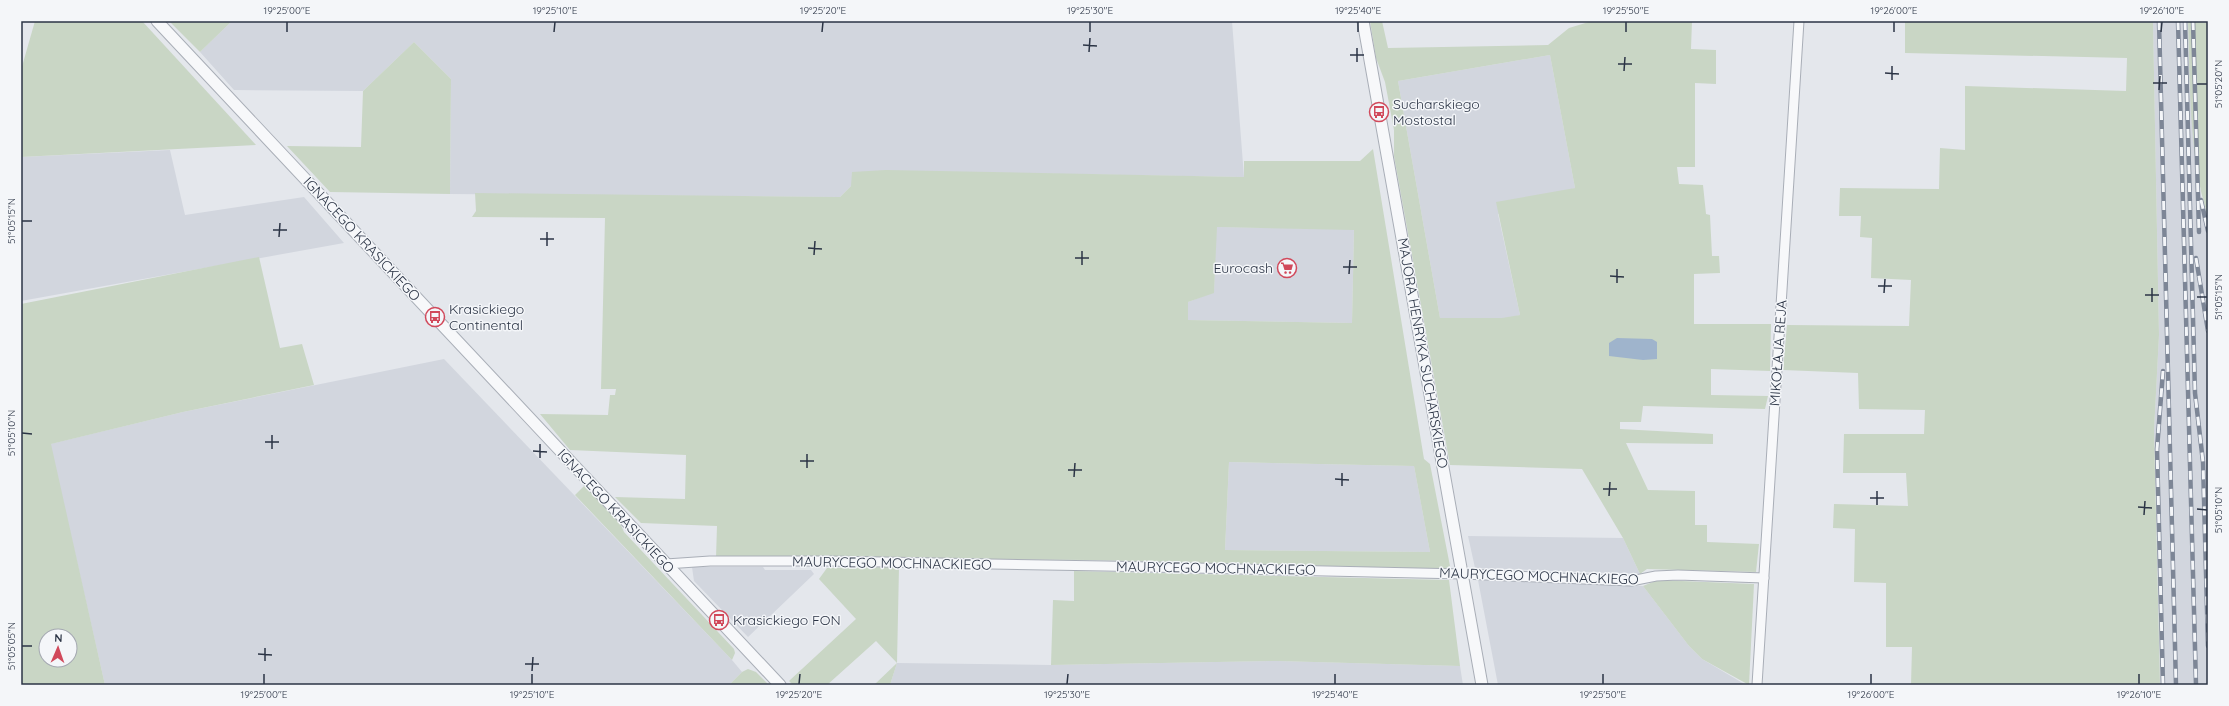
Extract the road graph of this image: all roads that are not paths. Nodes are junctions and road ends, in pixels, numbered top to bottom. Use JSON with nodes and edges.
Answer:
{"nodes":[{"id":1,"x":157,"y":21,"type":"edge"},
{"id":2,"x":1363,"y":21,"type":"edge"},
{"id":3,"x":1799,"y":21,"type":"edge"},
{"id":4,"x":666,"y":564,"type":"junction"},
{"id":5,"x":1463,"y":574,"type":"junction"},
{"id":6,"x":1764,"y":578,"type":"junction"},
{"id":7,"x":780,"y":685,"type":"edge"},
{"id":8,"x":1482,"y":685,"type":"edge"},
{"id":9,"x":1758,"y":685,"type":"edge"}],
"edges":[{"from":1,"to":4,"type":"street","name":"IGNACEGO KRASICKIEGO"},
{"from":2,"to":5,"type":"street","name":"MAJORA HENRYKA SUCHARSKIEGO"},
{"from":3,"to":6,"type":"street","name":"MIKOŁAJA REJA"},
{"from":4,"to":5,"type":"street","name":"MAURYCEGO MOCHNACKIEGO"},
{"from":4,"to":7,"type":"street","name":"IGNACEGO KRASICKIEGO"},
{"from":5,"to":6,"type":"street","name":"MAURYCEGO MOCHNACKIEGO"},
{"from":5,"to":8,"type":"street","name":"MAJORA HENRYKA SUCHARSKIEGO"},
{"from":6,"to":9,"type":"street","name":"MIKOŁAJA REJA"}]}
